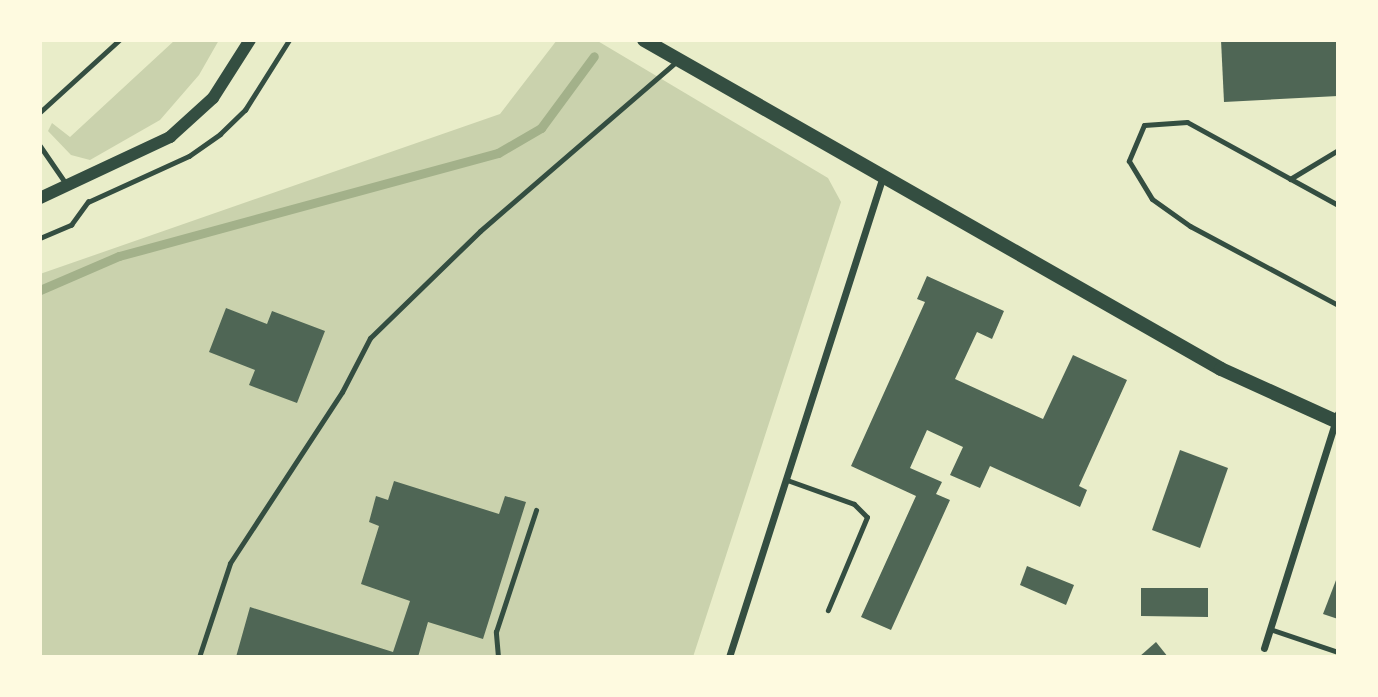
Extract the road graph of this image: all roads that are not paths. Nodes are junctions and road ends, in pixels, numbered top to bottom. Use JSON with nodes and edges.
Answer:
{"nodes":[{"id":1,"x":119,"y":40,"type":"edge"},
{"id":2,"x":250,"y":40,"type":"edge"},
{"id":3,"x":644,"y":40,"type":"edge"},
{"id":4,"x":678,"y":60,"type":"junction"},
{"id":5,"x":40,"y":112,"type":"edge"},
{"id":6,"x":40,"y":146,"type":"edge"},
{"id":7,"x":1338,"y":150,"type":"edge"},
{"id":8,"x":883,"y":176,"type":"junction"},
{"id":9,"x":1290,"y":179,"type":"junction"},
{"id":10,"x":68,"y":186,"type":"junction"},
{"id":11,"x":40,"y":198,"type":"edge"},
{"id":12,"x":1338,"y":205,"type":"edge"},
{"id":13,"x":1338,"y":305,"type":"edge"},
{"id":14,"x":1337,"y":418,"type":"edge"},
{"id":15,"x":787,"y":480,"type":"junction"},
{"id":16,"x":828,"y":610,"type":"dead end"},
{"id":17,"x":1270,"y":629,"type":"junction"},
{"id":18,"x":1264,"y":649,"type":"dead end"},
{"id":19,"x":1338,"y":652,"type":"edge"},
{"id":20,"x":199,"y":657,"type":"edge"},
{"id":21,"x":729,"y":657,"type":"edge"}],
"edges":[{"from":1,"to":5,"type":"lane"},
{"from":2,"to":10,"type":"street"},
{"from":3,"to":4,"type":"main road"},
{"from":4,"to":8,"type":"main road"},
{"from":4,"to":20,"type":"lane"},
{"from":6,"to":10,"type":"lane"},
{"from":7,"to":9,"type":"lane"},
{"from":8,"to":14,"type":"main road"},
{"from":8,"to":15,"type":"street"},
{"from":9,"to":12,"type":"lane"},
{"from":9,"to":13,"type":"lane"},
{"from":10,"to":11,"type":"street"},
{"from":14,"to":17,"type":"street"},
{"from":15,"to":16,"type":"lane"},
{"from":15,"to":21,"type":"street"},
{"from":17,"to":18,"type":"street"},
{"from":17,"to":19,"type":"lane"}]}
